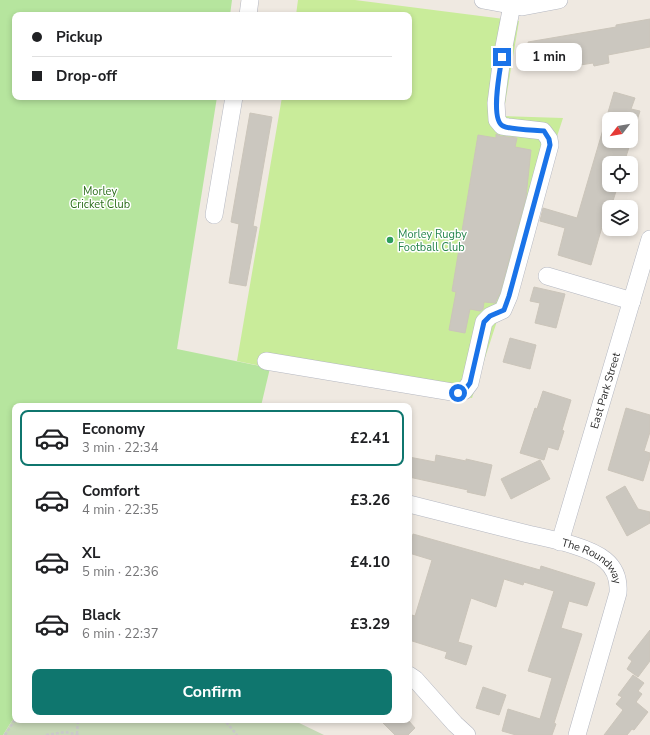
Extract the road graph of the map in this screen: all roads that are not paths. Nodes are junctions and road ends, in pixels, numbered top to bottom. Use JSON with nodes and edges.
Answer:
{"nodes":[{"id":1,"x":250,"y":0,"type":"edge"},
{"id":2,"x":483,"y":0,"type":"edge"},
{"id":3,"x":559,"y":0,"type":"edge"},
{"id":4,"x":519,"y":4,"type":"edge"},
{"id":5,"x":248,"y":12,"type":"edge"},
{"id":6,"x":233,"y":100,"type":"edge"},
{"id":7,"x":214,"y":215,"type":"dead end"},
{"id":8,"x":650,"y":239,"type":"edge"},
{"id":9,"x":547,"y":276,"type":"dead end"},
{"id":10,"x":632,"y":300,"type":"junction"},
{"id":11,"x":266,"y":361,"type":"dead end"},
{"id":12,"x":412,"y":505,"type":"edge"},
{"id":13,"x":560,"y":542,"type":"junction"},
{"id":14,"x":412,"y":677,"type":"edge"},
{"id":15,"x":467,"y":735,"type":"edge"},
{"id":16,"x":577,"y":735,"type":"edge"}],
"edges":[{"from":1,"to":5,"type":"street"},
{"from":2,"to":4,"type":"street"},
{"from":3,"to":4,"type":"street"},
{"from":4,"to":11,"type":"street"},
{"from":6,"to":7,"type":"street"},
{"from":8,"to":10,"type":"street","name":"East Park Street"},
{"from":9,"to":10,"type":"street"},
{"from":10,"to":13,"type":"street","name":"East Park Street"},
{"from":12,"to":13,"type":"street","name":"The Roundway"},
{"from":13,"to":16,"type":"street","name":"The Roundway"},
{"from":14,"to":15,"type":"street"}]}
